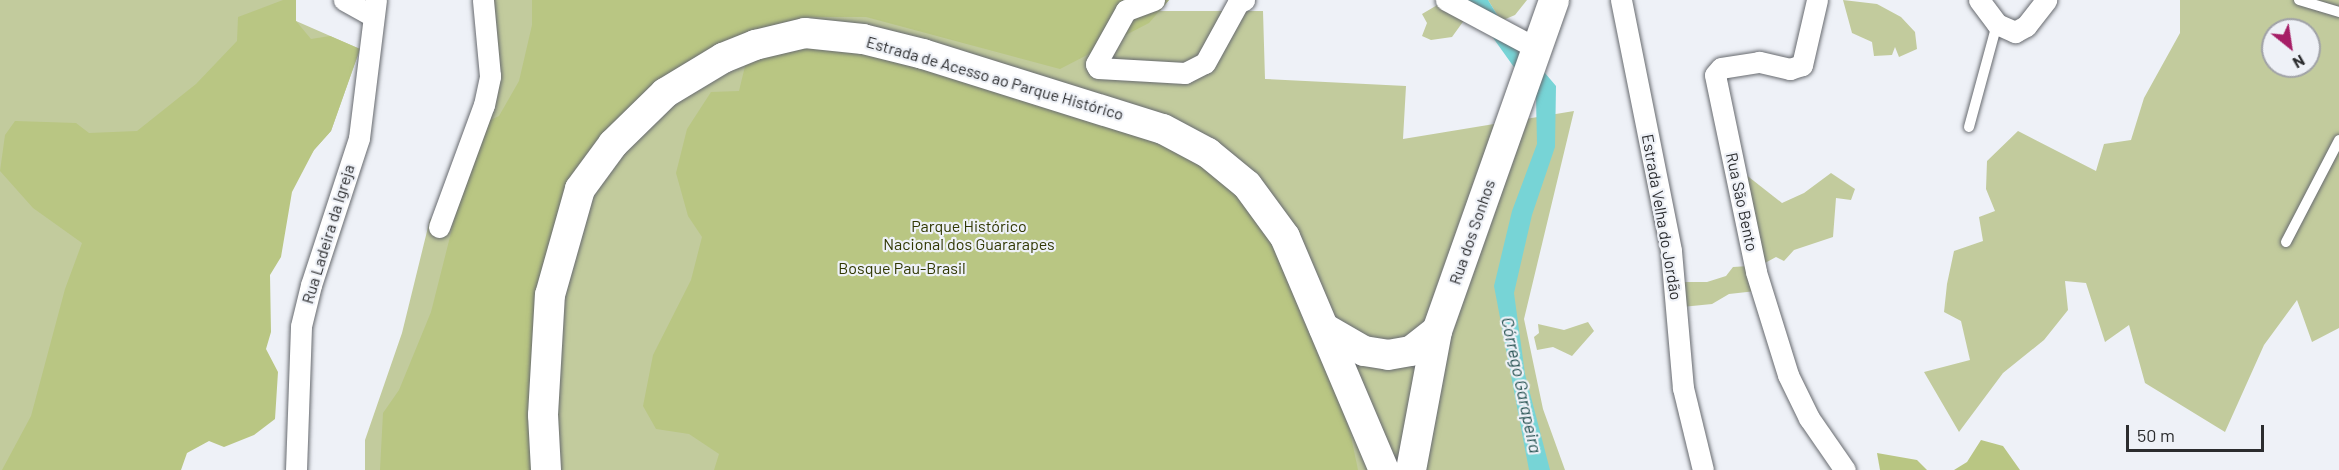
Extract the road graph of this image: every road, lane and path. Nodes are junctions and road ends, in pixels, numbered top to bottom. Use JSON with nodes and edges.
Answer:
{"nodes":[{"id":1,"x":344,"y":0,"type":"edge"},
{"id":2,"x":483,"y":0,"type":"edge"},
{"id":3,"x":1154,"y":0,"type":"edge"},
{"id":4,"x":1446,"y":0,"type":"edge"},
{"id":5,"x":1554,"y":0,"type":"edge"},
{"id":6,"x":1621,"y":0,"type":"edge"},
{"id":7,"x":1817,"y":0,"type":"edge"},
{"id":8,"x":1979,"y":0,"type":"edge"},
{"id":9,"x":2046,"y":0,"type":"edge"},
{"id":10,"x":2299,"y":0,"type":"edge"},
{"id":11,"x":1237,"y":1,"type":"edge"},
{"id":12,"x":374,"y":8,"type":"edge"},
{"id":13,"x":2339,"y":12,"type":"edge"},
{"id":14,"x":1997,"y":24,"type":"junction"},
{"id":15,"x":1530,"y":48,"type":"junction"},
{"id":16,"x":1969,"y":127,"type":"dead end"},
{"id":17,"x":2339,"y":140,"type":"edge"},
{"id":18,"x":439,"y":227,"type":"dead end"},
{"id":19,"x":2286,"y":242,"type":"dead end"},
{"id":20,"x":1324,"y":328,"type":"junction"},
{"id":21,"x":1437,"y":331,"type":"junction"},
{"id":22,"x":296,"y":470,"type":"edge"},
{"id":23,"x":546,"y":470,"type":"edge"},
{"id":24,"x":1384,"y":470,"type":"edge"},
{"id":25,"x":1411,"y":470,"type":"edge"},
{"id":26,"x":1703,"y":470,"type":"edge"},
{"id":27,"x":1845,"y":470,"type":"edge"}],
"edges":[{"from":1,"to":12,"type":"street"},
{"from":2,"to":18,"type":"street"},
{"from":3,"to":11,"type":"street"},
{"from":4,"to":15,"type":"street"},
{"from":5,"to":15,"type":"main road","name":"Rua dos Sonhos"},
{"from":6,"to":26,"type":"street","name":"Estrada Velha do Jordão"},
{"from":7,"to":27,"type":"street","name":"Rua São Bento"},
{"from":8,"to":14,"type":"street"},
{"from":9,"to":14,"type":"street"},
{"from":10,"to":13,"type":"lane"},
{"from":12,"to":22,"type":"street","name":"Rua Ladeira da Igreja"},
{"from":14,"to":16,"type":"lane"},
{"from":15,"to":21,"type":"main road","name":"Rua dos Sonhos"},
{"from":17,"to":19,"type":"lane"},
{"from":20,"to":21,"type":"main road"},
{"from":20,"to":23,"type":"main road","name":"Estrada de Acesso ao Parque Histórico"},
{"from":20,"to":24,"type":"main road","name":"Estrada de Acesso ao Parque Histórico"},
{"from":21,"to":25,"type":"main road","name":"Rua dos Sonhos"}]}
